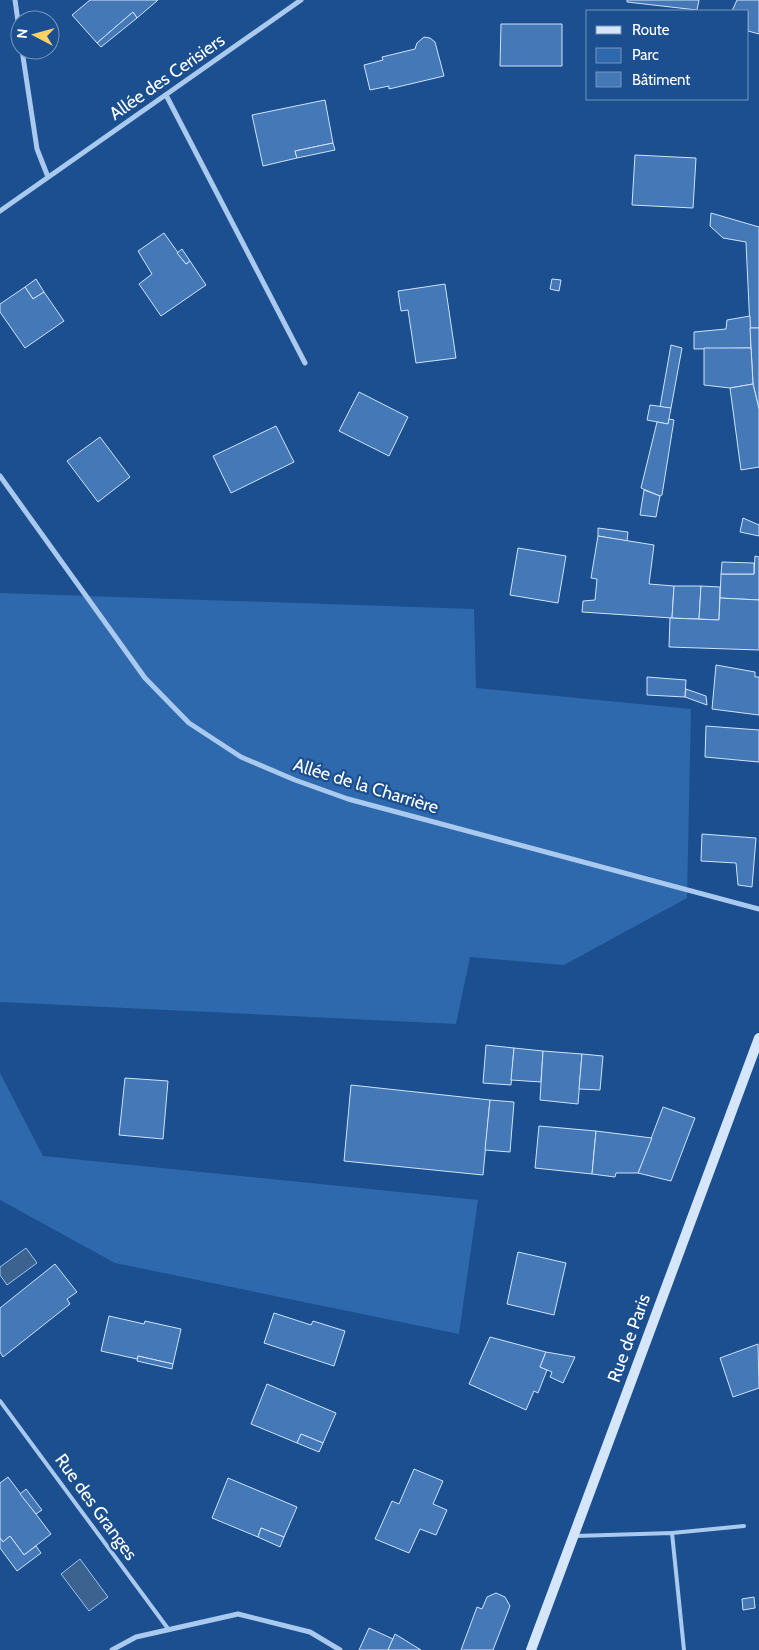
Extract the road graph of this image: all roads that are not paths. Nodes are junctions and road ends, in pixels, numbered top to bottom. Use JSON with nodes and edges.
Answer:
{"nodes":[{"id":1,"x":301,"y":0,"type":"edge"},
{"id":2,"x":24,"y":60,"type":"edge"},
{"id":3,"x":166,"y":95,"type":"junction"},
{"id":4,"x":48,"y":177,"type":"junction"},
{"id":5,"x":0,"y":211,"type":"edge"},
{"id":6,"x":305,"y":362,"type":"dead end"},
{"id":7,"x":0,"y":476,"type":"edge"},
{"id":8,"x":759,"y":909,"type":"edge"},
{"id":9,"x":759,"y":1038,"type":"edge"},
{"id":10,"x":0,"y":1401,"type":"edge"},
{"id":11,"x":744,"y":1526,"type":"dead end"},
{"id":12,"x":672,"y":1533,"type":"junction"},
{"id":13,"x":573,"y":1536,"type":"junction"},
{"id":14,"x":169,"y":1630,"type":"junction"},
{"id":15,"x":112,"y":1650,"type":"edge"},
{"id":16,"x":340,"y":1650,"type":"edge"},
{"id":17,"x":531,"y":1650,"type":"edge"},
{"id":18,"x":684,"y":1650,"type":"edge"}],
"edges":[{"from":1,"to":3,"type":"street","name":"Allée des Cerisiers"},
{"from":2,"to":4,"type":"street"},
{"from":3,"to":4,"type":"street","name":"Allée des Cerisiers"},
{"from":3,"to":6,"type":"street"},
{"from":4,"to":5,"type":"street","name":"Allée des Cerisiers"},
{"from":7,"to":8,"type":"street","name":"Allée de la Charrière"},
{"from":9,"to":13,"type":"main road","name":"Rue de Paris"},
{"from":10,"to":14,"type":"lane","name":"Rue des Granges"},
{"from":11,"to":12,"type":"lane"},
{"from":12,"to":13,"type":"lane"},
{"from":12,"to":18,"type":"lane"},
{"from":13,"to":17,"type":"main road","name":"Rue de Paris"},
{"from":14,"to":15,"type":"street"},
{"from":14,"to":16,"type":"street"}]}
